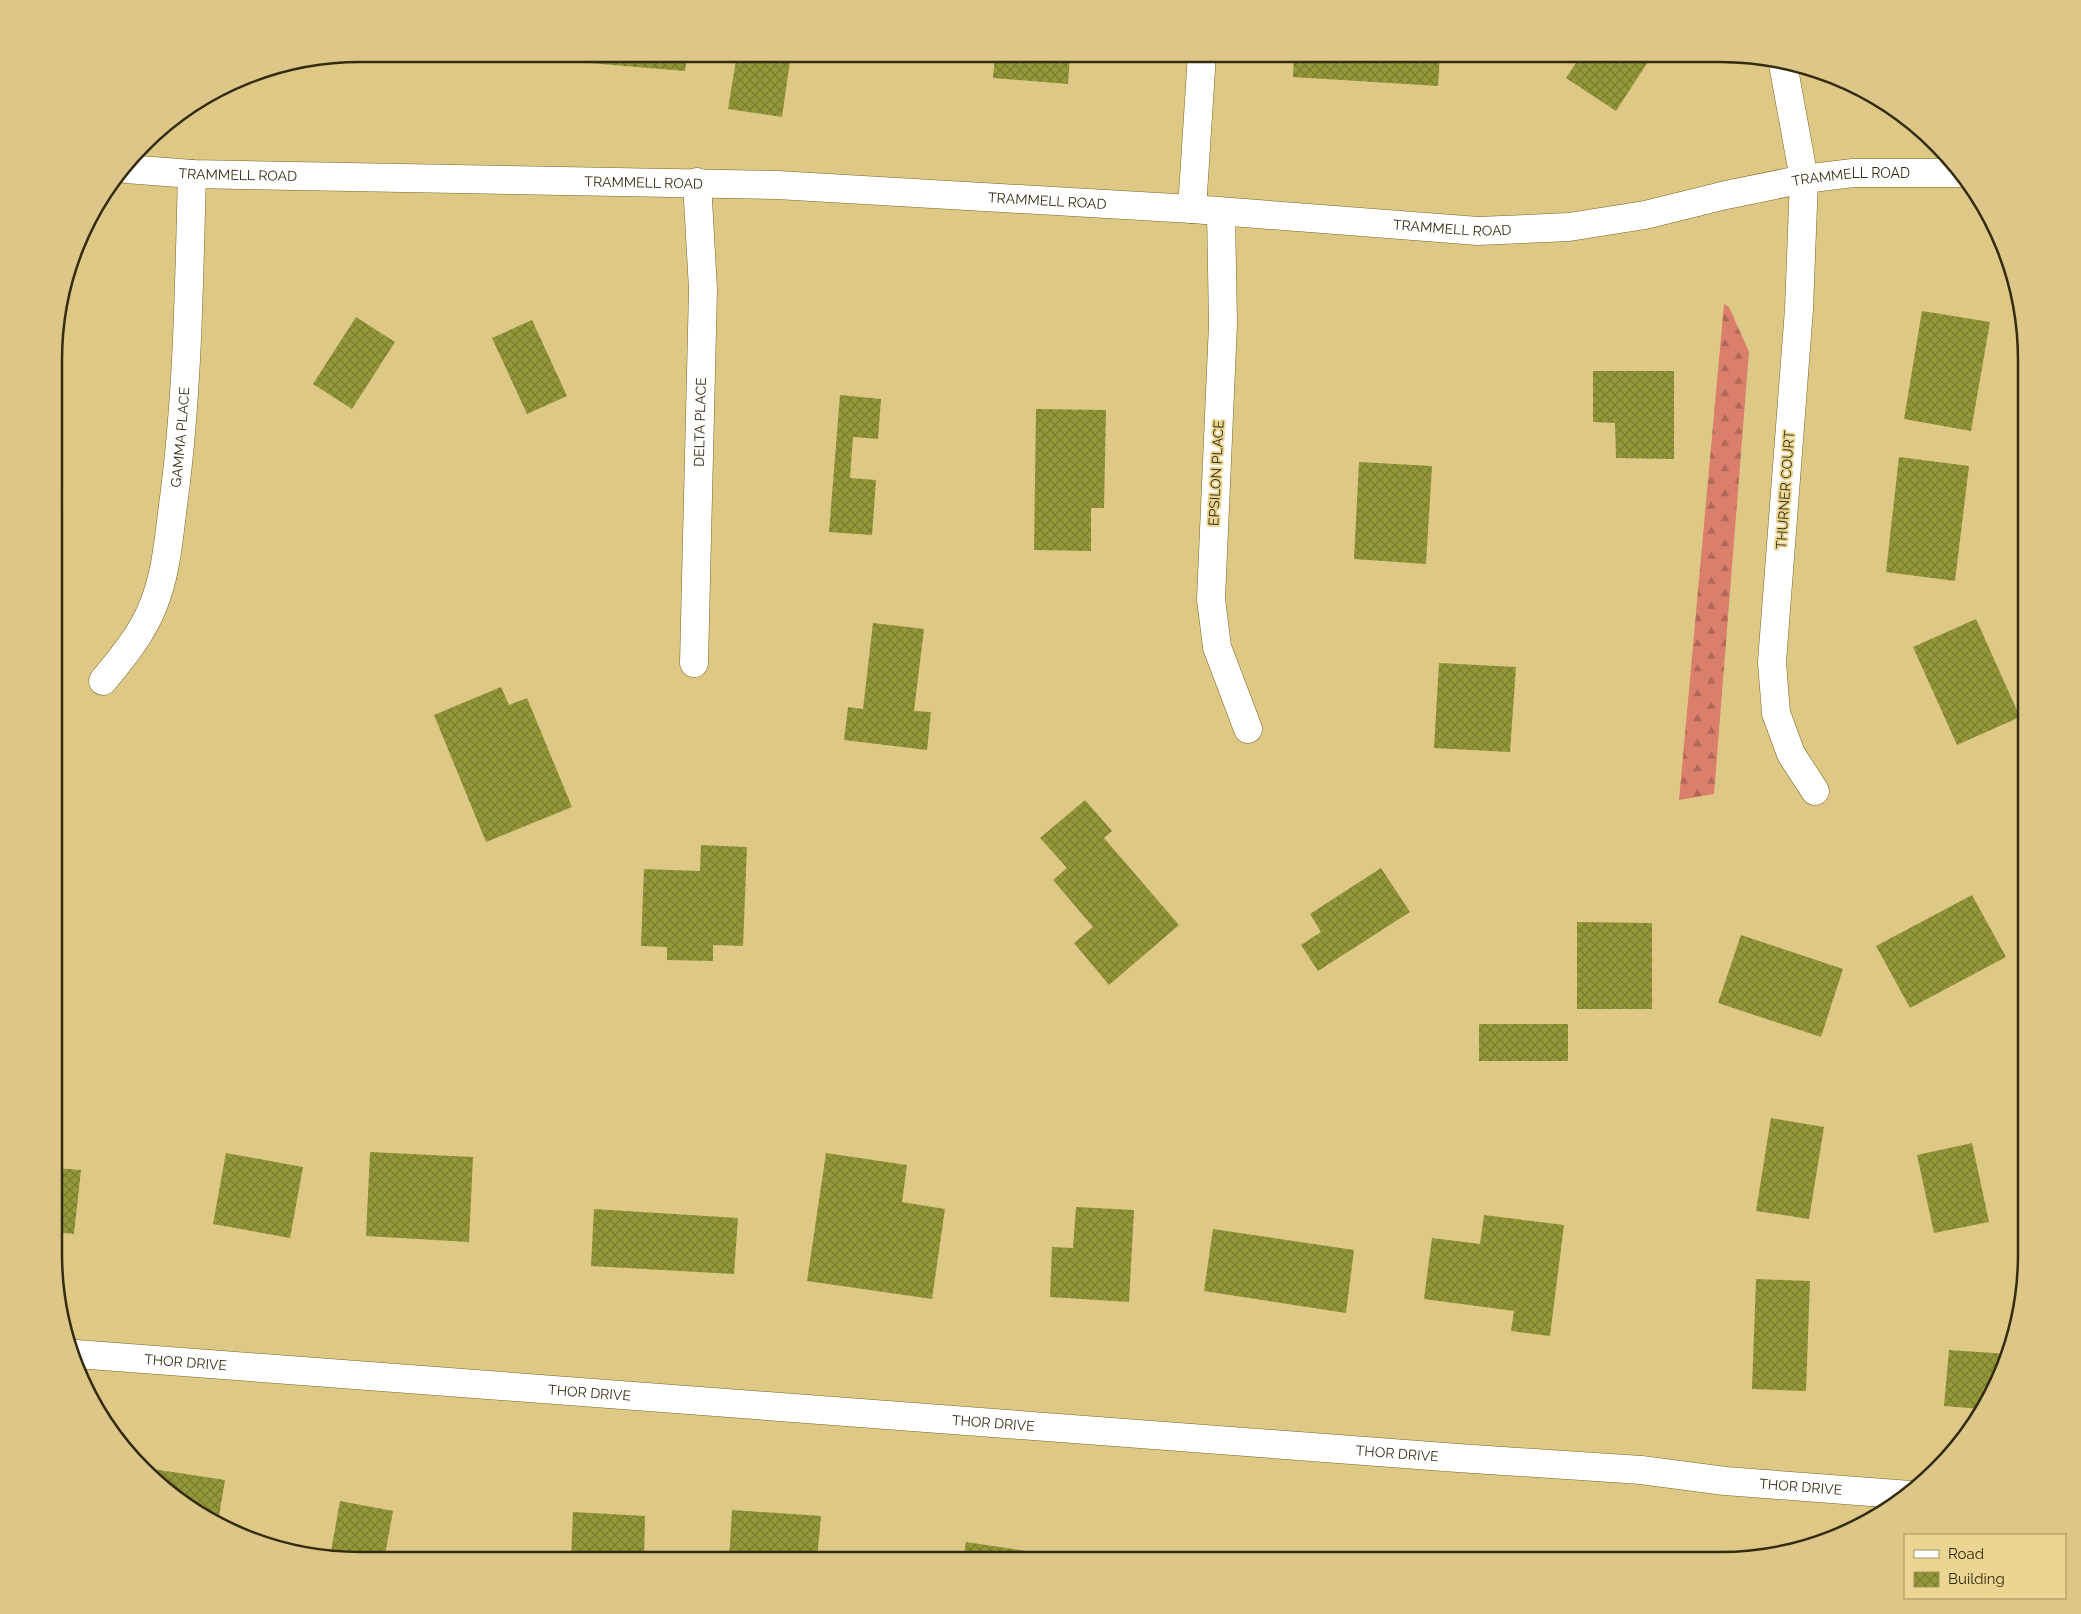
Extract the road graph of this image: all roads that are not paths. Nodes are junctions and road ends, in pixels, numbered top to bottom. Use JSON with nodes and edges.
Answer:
{"nodes":[{"id":1,"x":1201,"y":62,"type":"edge"},
{"id":2,"x":1784,"y":69,"type":"edge"},
{"id":3,"x":132,"y":169,"type":"edge"},
{"id":4,"x":1952,"y":173,"type":"edge"},
{"id":5,"x":192,"y":174,"type":"junction"},
{"id":6,"x":1804,"y":179,"type":"junction"},
{"id":7,"x":697,"y":182,"type":"junction"},
{"id":8,"x":1192,"y":210,"type":"junction"},
{"id":9,"x":1221,"y":212,"type":"junction"},
{"id":10,"x":694,"y":663,"type":"dead end"},
{"id":11,"x":103,"y":681,"type":"dead end"},
{"id":12,"x":1248,"y":729,"type":"dead end"},
{"id":13,"x":1816,"y":792,"type":"dead end"},
{"id":14,"x":80,"y":1354,"type":"edge"},
{"id":15,"x":1896,"y":1494,"type":"edge"}],
"edges":[{"from":1,"to":8,"type":"street"},
{"from":2,"to":6,"type":"street","name":"THURNER COURT"},
{"from":3,"to":5,"type":"street","name":"TRAMMELL ROAD"},
{"from":4,"to":6,"type":"street","name":"TRAMMELL ROAD"},
{"from":5,"to":7,"type":"street","name":"TRAMMELL ROAD"},
{"from":5,"to":11,"type":"street","name":"GAMMA PLACE"},
{"from":6,"to":9,"type":"street","name":"TRAMMELL ROAD"},
{"from":6,"to":13,"type":"street","name":"THURNER COURT"},
{"from":7,"to":8,"type":"street","name":"TRAMMELL ROAD"},
{"from":7,"to":10,"type":"street","name":"DELTA PLACE"},
{"from":8,"to":9,"type":"street","name":"TRAMMELL ROAD"},
{"from":9,"to":12,"type":"street","name":"EPSILON PLACE"},
{"from":14,"to":15,"type":"street","name":"THOR DRIVE"}]}
